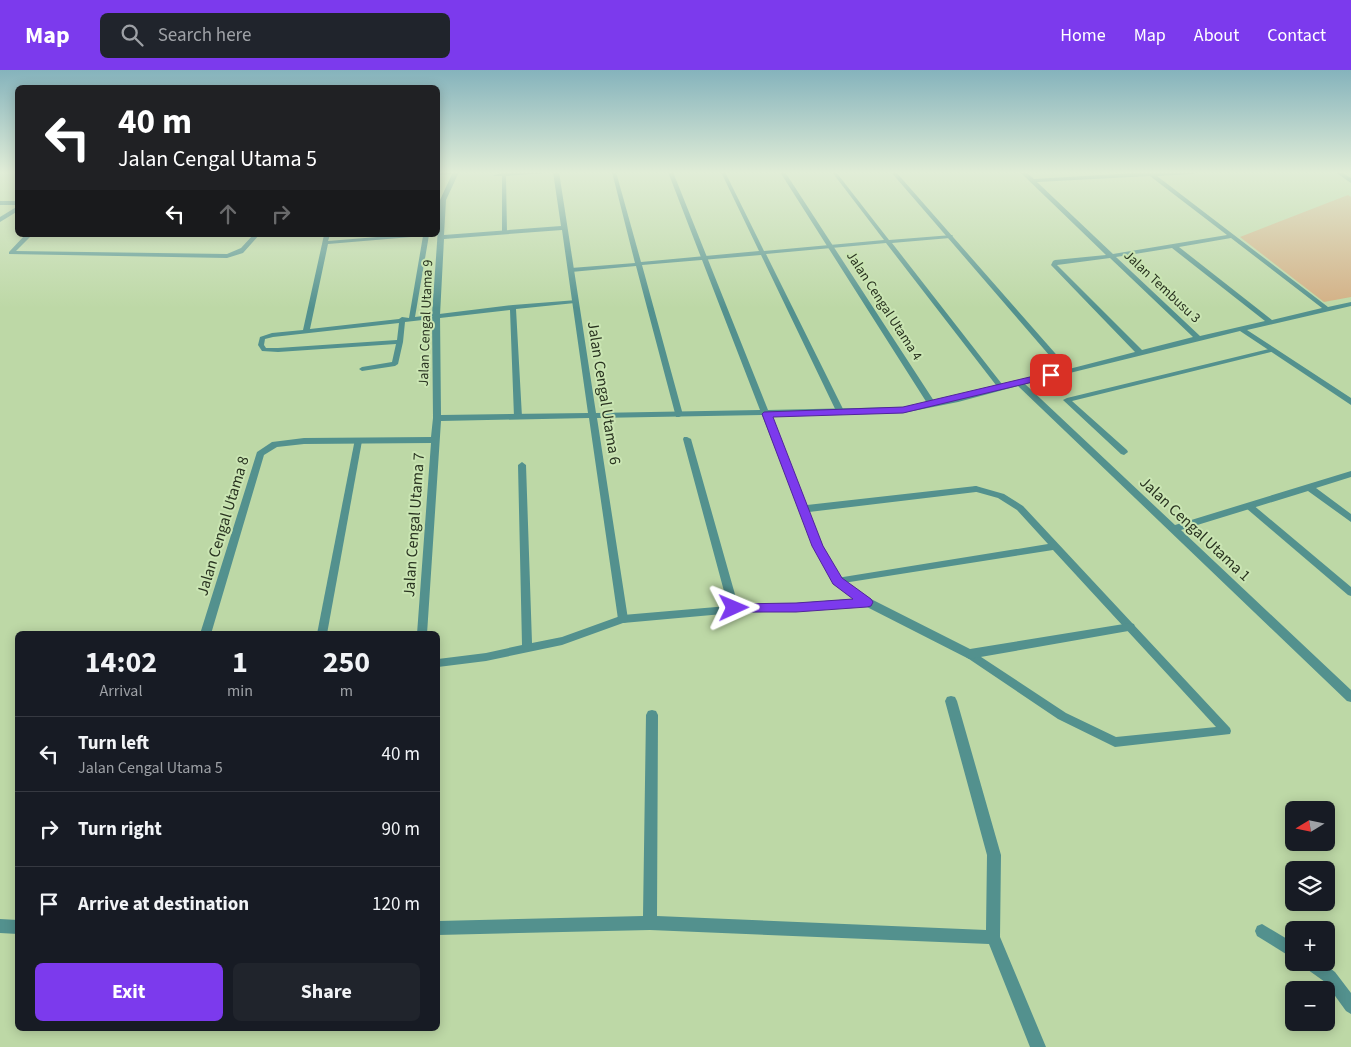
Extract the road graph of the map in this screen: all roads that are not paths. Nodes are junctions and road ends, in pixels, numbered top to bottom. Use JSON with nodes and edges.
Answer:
{"nodes":[{"id":1,"x":443,"y":218,"type":"edge"},
{"id":2,"x":504,"y":218,"type":"edge"},
{"id":3,"x":563,"y":218,"type":"edge"},
{"id":4,"x":626,"y":218,"type":"edge"},
{"id":5,"x":688,"y":218,"type":"edge"},
{"id":6,"x":746,"y":218,"type":"edge"},
{"id":7,"x":812,"y":218,"type":"edge"},
{"id":8,"x":869,"y":218,"type":"edge"},
{"id":9,"x":934,"y":218,"type":"edge"},
{"id":10,"x":1071,"y":218,"type":"edge"},
{"id":11,"x":1208,"y":218,"type":"edge"},
{"id":12,"x":564,"y":228,"type":"junction"},
{"id":13,"x":504,"y":233,"type":"junction"},
{"id":14,"x":950,"y":236,"type":"junction"},
{"id":15,"x":1232,"y":236,"type":"junction"},
{"id":16,"x":27,"y":237,"type":"edge"},
{"id":17,"x":254,"y":237,"type":"edge"},
{"id":18,"x":326,"y":237,"type":"edge"},
{"id":19,"x":398,"y":237,"type":"edge"},
{"id":20,"x":426,"y":237,"type":"edge"},
{"id":21,"x":442,"y":237,"type":"junction"},
{"id":22,"x":325,"y":243,"type":"junction"},
{"id":23,"x":889,"y":243,"type":"junction"},
{"id":24,"x":1174,"y":246,"type":"junction"},
{"id":25,"x":832,"y":248,"type":"junction"},
{"id":26,"x":764,"y":254,"type":"junction"},
{"id":27,"x":1111,"y":256,"type":"junction"},
{"id":28,"x":705,"y":260,"type":"junction"},
{"id":29,"x":639,"y":265,"type":"junction"},
{"id":30,"x":571,"y":270,"type":"junction"},
{"id":31,"x":575,"y":301,"type":"junction"},
{"id":32,"x":1350,"y":305,"type":"edge"},
{"id":33,"x":513,"y":307,"type":"junction"},
{"id":34,"x":1328,"y":310,"type":"junction"},
{"id":35,"x":436,"y":315,"type":"junction"},
{"id":36,"x":412,"y":318,"type":"junction"},
{"id":37,"x":402,"y":319,"type":"junction"},
{"id":38,"x":1271,"y":322,"type":"junction"},
{"id":39,"x":1241,"y":329,"type":"junction"},
{"id":40,"x":306,"y":331,"type":"junction"},
{"id":41,"x":1198,"y":338,"type":"junction"},
{"id":42,"x":400,"y":342,"type":"junction"},
{"id":43,"x":1273,"y":350,"type":"junction"},
{"id":44,"x":1140,"y":353,"type":"junction"},
{"id":45,"x":362,"y":369,"type":"dead end"},
{"id":46,"x":1067,"y":371,"type":"junction"},
{"id":47,"x":1019,"y":383,"type":"junction"},
{"id":48,"x":1000,"y":388,"type":"junction"},
{"id":49,"x":1351,"y":402,"type":"edge"},
{"id":50,"x":932,"y":404,"type":"junction"},
{"id":51,"x":841,"y":413,"type":"junction"},
{"id":52,"x":767,"y":414,"type":"junction"},
{"id":53,"x":679,"y":415,"type":"junction"},
{"id":54,"x":593,"y":416,"type":"junction"},
{"id":55,"x":518,"y":417,"type":"junction"},
{"id":56,"x":436,"y":418,"type":"junction"},
{"id":57,"x":687,"y":439,"type":"dead end"},
{"id":58,"x":435,"y":440,"type":"junction"},
{"id":59,"x":358,"y":441,"type":"junction"},
{"id":60,"x":1124,"y":452,"type":"dead end"},
{"id":61,"x":522,"y":465,"type":"dead end"},
{"id":62,"x":1351,"y":474,"type":"edge"},
{"id":63,"x":1309,"y":487,"type":"junction"},
{"id":64,"x":976,"y":488,"type":"joint"},
{"id":65,"x":1249,"y":506,"type":"junction"},
{"id":66,"x":804,"y":509,"type":"junction"},
{"id":67,"x":1351,"y":519,"type":"edge"},
{"id":68,"x":1174,"y":529,"type":"junction"},
{"id":69,"x":1055,"y":546,"type":"junction"},
{"id":70,"x":837,"y":581,"type":"junction"},
{"id":71,"x":1351,"y":592,"type":"edge"},
{"id":72,"x":867,"y":602,"type":"junction"},
{"id":73,"x":734,"y":608,"type":"junction"},
{"id":74,"x":623,"y":618,"type":"junction"},
{"id":75,"x":1130,"y":627,"type":"junction"},
{"id":76,"x":206,"y":631,"type":"edge"},
{"id":77,"x":323,"y":631,"type":"edge"},
{"id":78,"x":422,"y":631,"type":"edge"},
{"id":79,"x":527,"y":649,"type":"junction"},
{"id":80,"x":969,"y":654,"type":"junction"},
{"id":81,"x":440,"y":663,"type":"edge"},
{"id":82,"x":1351,"y":697,"type":"edge"},
{"id":83,"x":951,"y":701,"type":"dead end"},
{"id":84,"x":652,"y":715,"type":"dead end"},
{"id":85,"x":650,"y":923,"type":"junction"},
{"id":86,"x":0,"y":926,"type":"edge"},
{"id":87,"x":15,"y":927,"type":"edge"},
{"id":88,"x":440,"y":928,"type":"edge"},
{"id":89,"x":1262,"y":931,"type":"dead end"},
{"id":90,"x":994,"y":937,"type":"junction"},
{"id":91,"x":1285,"y":946,"type":"edge"},
{"id":92,"x":1322,"y":971,"type":"edge"},
{"id":93,"x":1351,"y":1006,"type":"edge"},
{"id":94,"x":1038,"y":1047,"type":"edge"}],
"edges":[{"from":1,"to":21,"type":"street","name":"Jalan Cengal Utama 9"},
{"from":2,"to":13,"type":"lane"},
{"from":3,"to":12,"type":"street","name":"Jalan Cengal Utama 6"},
{"from":4,"to":29,"type":"lane"},
{"from":5,"to":28,"type":"street"},
{"from":6,"to":26,"type":"lane"},
{"from":7,"to":25,"type":"street","name":"Jalan Cengal Utama 4"},
{"from":8,"to":23,"type":"lane"},
{"from":9,"to":14,"type":"street"},
{"from":10,"to":27,"type":"street","name":"Jalan Tembusu 3"},
{"from":11,"to":15,"type":"street"},
{"from":12,"to":13,"type":"street"},
{"from":12,"to":30,"type":"street","name":"Jalan Cengal Utama 6"},
{"from":13,"to":21,"type":"street"},
{"from":14,"to":23,"type":"lane"},
{"from":14,"to":46,"type":"street"},
{"from":15,"to":24,"type":"street"},
{"from":15,"to":34,"type":"street"},
{"from":16,"to":17,"type":"street"},
{"from":18,"to":22,"type":"lane"},
{"from":19,"to":22,"type":"lane"},
{"from":20,"to":36,"type":"lane"},
{"from":21,"to":35,"type":"street","name":"Jalan Cengal Utama 9"},
{"from":22,"to":40,"type":"lane"},
{"from":23,"to":25,"type":"lane"},
{"from":23,"to":48,"type":"lane"},
{"from":24,"to":27,"type":"street"},
{"from":24,"to":38,"type":"street"},
{"from":25,"to":26,"type":"lane"},
{"from":25,"to":50,"type":"street","name":"Jalan Cengal Utama 4"},
{"from":26,"to":28,"type":"lane"},
{"from":26,"to":51,"type":"lane"},
{"from":27,"to":41,"type":"street","name":"Jalan Tembusu 3"},
{"from":27,"to":44,"type":"street"},
{"from":28,"to":29,"type":"lane"},
{"from":28,"to":52,"type":"street"},
{"from":29,"to":30,"type":"lane"},
{"from":29,"to":53,"type":"lane"},
{"from":30,"to":31,"type":"street","name":"Jalan Cengal Utama 6"},
{"from":31,"to":33,"type":"lane"},
{"from":31,"to":54,"type":"street","name":"Jalan Cengal Utama 6"},
{"from":32,"to":34,"type":"street"},
{"from":33,"to":35,"type":"lane"},
{"from":33,"to":55,"type":"lane"},
{"from":34,"to":38,"type":"street"},
{"from":35,"to":36,"type":"lane"},
{"from":35,"to":56,"type":"street","name":"Jalan Cengal Utama 9"},
{"from":36,"to":37,"type":"lane"},
{"from":37,"to":40,"type":"lane"},
{"from":37,"to":42,"type":"lane"},
{"from":38,"to":39,"type":"street"},
{"from":39,"to":41,"type":"street"},
{"from":39,"to":43,"type":"street"},
{"from":40,"to":42,"type":"lane"},
{"from":41,"to":44,"type":"street"},
{"from":42,"to":45,"type":"lane"},
{"from":43,"to":49,"type":"street"},
{"from":43,"to":60,"type":"lane"},
{"from":44,"to":46,"type":"street"},
{"from":46,"to":47,"type":"street"},
{"from":47,"to":48,"type":"street"},
{"from":47,"to":68,"type":"street","name":"Jalan Cengal Utama 1"},
{"from":48,"to":50,"type":"street"},
{"from":50,"to":51,"type":"street"},
{"from":51,"to":52,"type":"street"},
{"from":52,"to":53,"type":"street"},
{"from":52,"to":66,"type":"street"},
{"from":53,"to":54,"type":"street"},
{"from":54,"to":55,"type":"street"},
{"from":54,"to":74,"type":"street","name":"Jalan Cengal Utama 6"},
{"from":55,"to":56,"type":"street"},
{"from":56,"to":58,"type":"street","name":"Jalan Cengal Utama 7"},
{"from":57,"to":73,"type":"lane"},
{"from":58,"to":59,"type":"street","name":"Jalan Cengal Utama 8"},
{"from":58,"to":78,"type":"street","name":"Jalan Cengal Utama 7"},
{"from":59,"to":76,"type":"street","name":"Jalan Cengal Utama 8"},
{"from":59,"to":77,"type":"lane"},
{"from":61,"to":79,"type":"lane"},
{"from":62,"to":63,"type":"street"},
{"from":63,"to":65,"type":"street"},
{"from":63,"to":67,"type":"street"},
{"from":64,"to":66,"type":"street"},
{"from":64,"to":69,"type":"lane"},
{"from":65,"to":68,"type":"street"},
{"from":65,"to":71,"type":"lane"},
{"from":66,"to":70,"type":"street"},
{"from":68,"to":82,"type":"street","name":"Jalan Cengal Utama 1"},
{"from":69,"to":70,"type":"lane"},
{"from":69,"to":75,"type":"lane"},
{"from":70,"to":72,"type":"street"},
{"from":72,"to":73,"type":"lane"},
{"from":72,"to":80,"type":"street"},
{"from":73,"to":74,"type":"lane"},
{"from":74,"to":79,"type":"lane"},
{"from":75,"to":80,"type":"street"},
{"from":75,"to":80,"type":"lane"},
{"from":79,"to":81,"type":"lane"},
{"from":83,"to":90,"type":"street"},
{"from":84,"to":85,"type":"street"},
{"from":85,"to":88,"type":"street"},
{"from":85,"to":90,"type":"street"},
{"from":86,"to":87,"type":"street"},
{"from":89,"to":91,"type":"street"},
{"from":90,"to":94,"type":"street"},
{"from":92,"to":93,"type":"street"}]}
